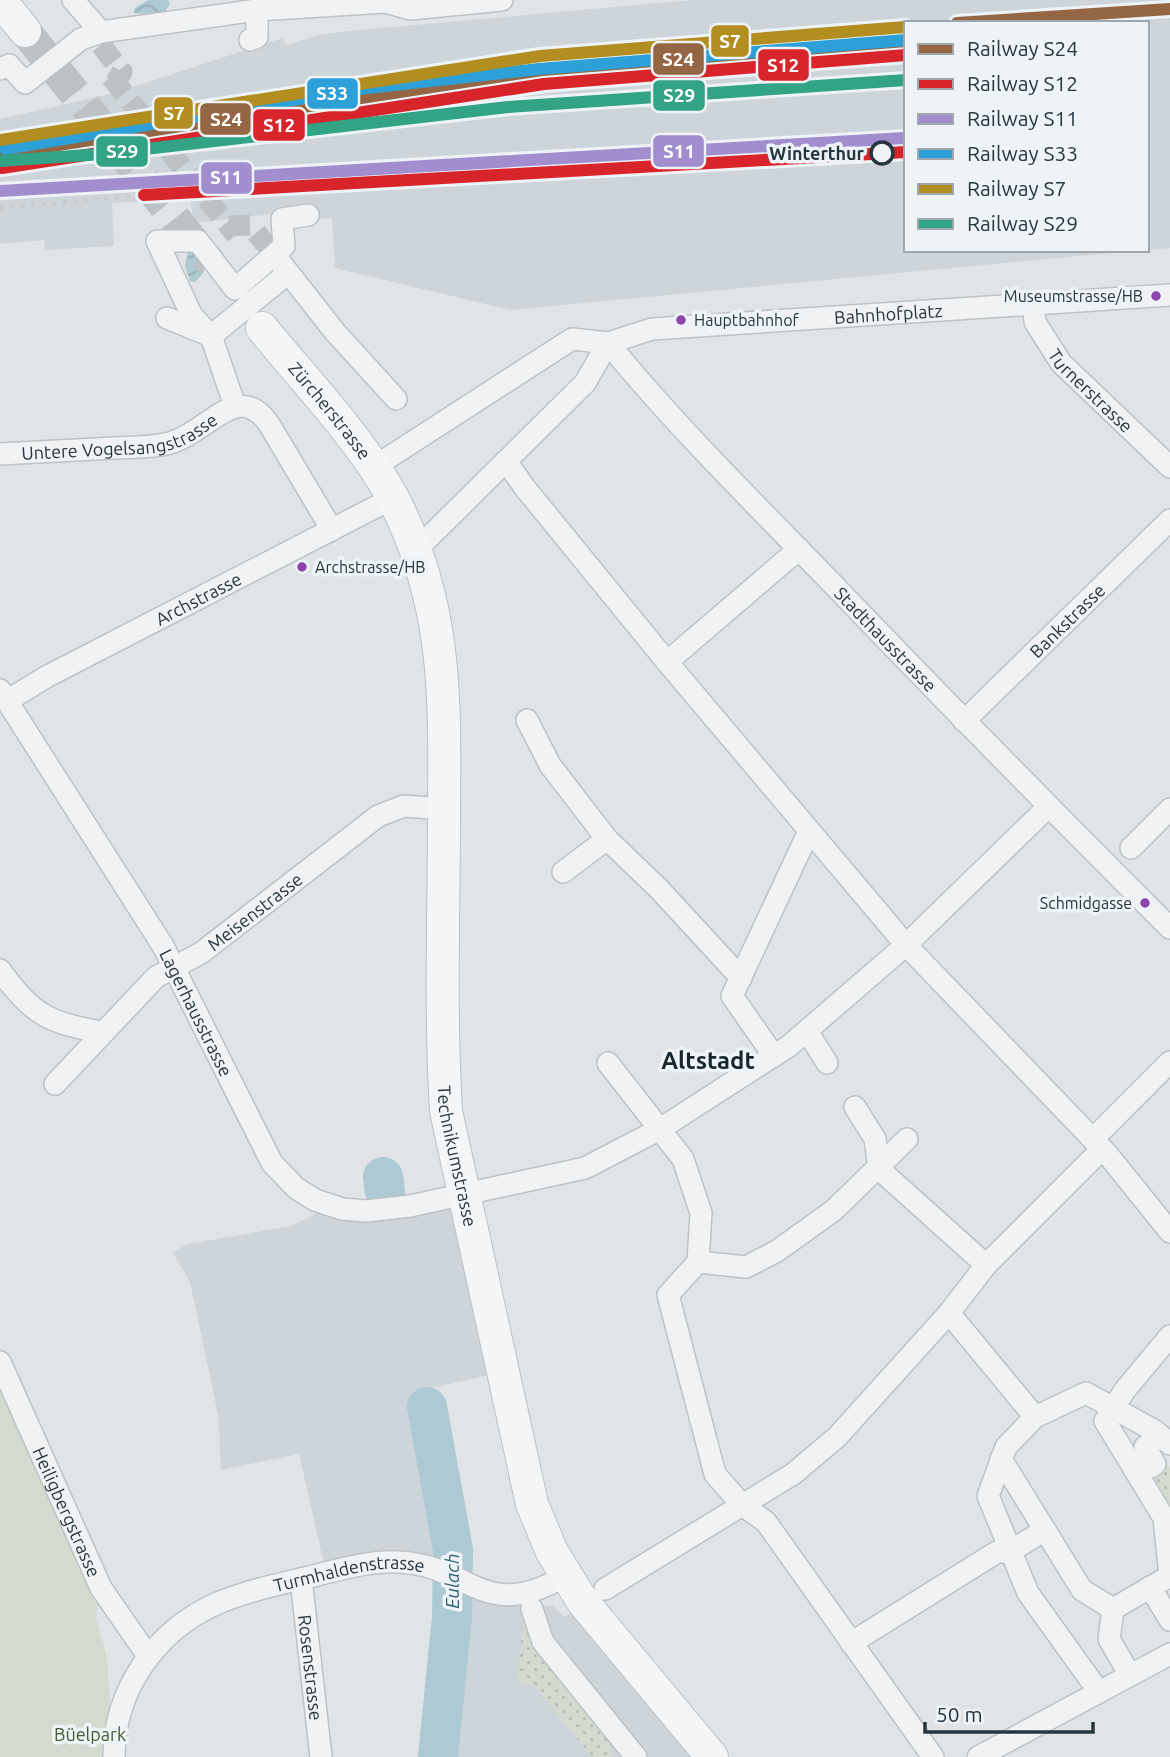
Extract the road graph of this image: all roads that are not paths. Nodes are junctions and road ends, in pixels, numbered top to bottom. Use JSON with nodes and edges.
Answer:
{"nodes":[{"id":1,"x":0,"y":0,"type":"edge"},
{"id":2,"x":73,"y":0,"type":"edge"},
{"id":3,"x":502,"y":0,"type":"edge"},
{"id":4,"x":385,"y":1,"type":"edge"},
{"id":5,"x":247,"y":7,"type":"edge"},
{"id":6,"x":25,"y":31,"type":"tunnel mouth"},
{"id":7,"x":93,"y":40,"type":"junction"},
{"id":8,"x":250,"y":40,"type":"dead end"},
{"id":9,"x":3,"y":62,"type":"edge"},
{"id":10,"x":308,"y":215,"type":"dead end"},
{"id":11,"x":266,"y":258,"type":"junction"},
{"id":12,"x":281,"y":278,"type":"junction"},
{"id":13,"x":235,"y":289,"type":"junction"},
{"id":14,"x":1170,"y":295,"type":"edge"},
{"id":15,"x":1034,"y":303,"type":"junction"},
{"id":16,"x":167,"y":318,"type":"dead end"},
{"id":17,"x":262,"y":328,"type":"dead end"},
{"id":18,"x":211,"y":336,"type":"junction"},
{"id":19,"x":608,"y":343,"type":"junction"},
{"id":20,"x":396,"y":399,"type":"dead end"},
{"id":21,"x":235,"y":406,"type":"junction"},
{"id":22,"x":0,"y":454,"type":"edge"},
{"id":23,"x":506,"y":461,"type":"junction"},
{"id":24,"x":374,"y":467,"type":"junction"},
{"id":25,"x":1170,"y":467,"type":"edge"},
{"id":26,"x":393,"y":498,"type":"junction"},
{"id":27,"x":1170,"y":520,"type":"edge"},
{"id":28,"x":332,"y":530,"type":"junction"},
{"id":29,"x":799,"y":549,"type":"junction"},
{"id":30,"x":416,"y":550,"type":"junction"},
{"id":31,"x":667,"y":662,"type":"junction"},
{"id":32,"x":3,"y":695,"type":"edge"},
{"id":33,"x":527,"y":720,"type":"dead end"},
{"id":34,"x":964,"y":721,"type":"junction"},
{"id":35,"x":1048,"y":807,"type":"junction"},
{"id":36,"x":444,"y":809,"type":"junction"},
{"id":37,"x":1170,"y":809,"type":"edge"},
{"id":38,"x":808,"y":831,"type":"junction"},
{"id":39,"x":607,"y":839,"type":"junction"},
{"id":40,"x":1131,"y":848,"type":"dead end"},
{"id":41,"x":564,"y":872,"type":"dead end"},
{"id":42,"x":1170,"y":928,"type":"edge"},
{"id":43,"x":906,"y":945,"type":"junction"},
{"id":44,"x":175,"y":967,"type":"junction"},
{"id":45,"x":0,"y":970,"type":"edge"},
{"id":46,"x":739,"y":982,"type":"junction"},
{"id":47,"x":807,"y":1031,"type":"junction"},
{"id":48,"x":104,"y":1032,"type":"junction"},
{"id":49,"x":774,"y":1056,"type":"junction"},
{"id":50,"x":1170,"y":1062,"type":"edge"},
{"id":51,"x":608,"y":1063,"type":"dead end"},
{"id":52,"x":827,"y":1063,"type":"dead end"},
{"id":53,"x":55,"y":1084,"type":"dead end"},
{"id":54,"x":855,"y":1107,"type":"dead end"},
{"id":55,"x":660,"y":1129,"type":"junction"},
{"id":56,"x":907,"y":1139,"type":"dead end"},
{"id":57,"x":1098,"y":1144,"type":"junction"},
{"id":58,"x":879,"y":1169,"type":"junction"},
{"id":59,"x":477,"y":1191,"type":"junction"},
{"id":60,"x":1170,"y":1232,"type":"edge"},
{"id":61,"x":698,"y":1262,"type":"junction"},
{"id":62,"x":986,"y":1265,"type":"junction"},
{"id":63,"x":949,"y":1313,"type":"junction"},
{"id":64,"x":1170,"y":1336,"type":"edge"},
{"id":65,"x":1,"y":1369,"type":"edge"},
{"id":66,"x":1114,"y":1406,"type":"junction"},
{"id":67,"x":1035,"y":1417,"type":"junction"},
{"id":68,"x":1166,"y":1440,"type":"edge"},
{"id":69,"x":1001,"y":1459,"type":"junction"},
{"id":70,"x":1144,"y":1471,"type":"junction"},
{"id":71,"x":741,"y":1504,"type":"junction"},
{"id":72,"x":1167,"y":1523,"type":"edge"},
{"id":73,"x":1045,"y":1530,"type":"junction"},
{"id":74,"x":1009,"y":1552,"type":"junction"},
{"id":75,"x":565,"y":1576,"type":"junction"},
{"id":76,"x":1170,"y":1576,"type":"edge"},
{"id":77,"x":301,"y":1579,"type":"junction"},
{"id":78,"x":1150,"y":1587,"type":"junction"},
{"id":79,"x":605,"y":1589,"type":"dead end"},
{"id":80,"x":532,"y":1609,"type":"dead end"},
{"id":81,"x":1113,"y":1609,"type":"junction"},
{"id":82,"x":1170,"y":1620,"type":"edge"},
{"id":83,"x":1109,"y":1639,"type":"junction"},
{"id":84,"x":851,"y":1643,"type":"junction"},
{"id":85,"x":1170,"y":1654,"type":"edge"},
{"id":86,"x":148,"y":1656,"type":"junction"},
{"id":87,"x":1076,"y":1660,"type":"junction"},
{"id":88,"x":1130,"y":1675,"type":"junction"},
{"id":89,"x":1100,"y":1692,"type":"junction"},
{"id":90,"x":985,"y":1754,"type":"edge"},
{"id":91,"x":114,"y":1757,"type":"edge"},
{"id":92,"x":321,"y":1757,"type":"edge"},
{"id":93,"x":636,"y":1757,"type":"edge"},
{"id":94,"x":712,"y":1757,"type":"edge"},
{"id":95,"x":933,"y":1757,"type":"edge"}],
"edges":[{"from":1,"to":6,"type":"main road"},
{"from":2,"to":7,"type":"street"},
{"from":3,"to":4,"type":"street"},
{"from":4,"to":5,"type":"street"},
{"from":5,"to":7,"type":"street"},
{"from":5,"to":8,"type":"street"},
{"from":7,"to":9,"type":"street"},
{"from":10,"to":11,"type":"street"},
{"from":11,"to":12,"type":"street"},
{"from":11,"to":13,"type":"street"},
{"from":12,"to":13,"type":"street"},
{"from":12,"to":18,"type":"street"},
{"from":12,"to":20,"type":"street"},
{"from":13,"to":18,"type":"street"},
{"from":14,"to":15,"type":"street","name":"Bahnhofplatz"},
{"from":15,"to":19,"type":"street","name":"Bahnhofplatz"},
{"from":15,"to":25,"type":"street","name":"Turnerstrasse"},
{"from":16,"to":18,"type":"street"},
{"from":17,"to":24,"type":"main road","name":"Zürcherstrasse"},
{"from":18,"to":21,"type":"street","name":"Untere Vogelsangstrasse"},
{"from":19,"to":23,"type":"street"},
{"from":19,"to":24,"type":"street","name":"Bahnhofplatz"},
{"from":19,"to":29,"type":"street","name":"Stadthausstrasse"},
{"from":21,"to":22,"type":"street","name":"Untere Vogelsangstrasse"},
{"from":21,"to":28,"type":"street","name":"Untere Vogelsangstrasse"},
{"from":23,"to":30,"type":"street"},
{"from":23,"to":31,"type":"street"},
{"from":24,"to":26,"type":"main road","name":"Zürcherstrasse"},
{"from":26,"to":28,"type":"street","name":"Archstrasse"},
{"from":26,"to":30,"type":"main road","name":"Technikumstrasse"},
{"from":27,"to":34,"type":"street","name":"Bankstrasse"},
{"from":28,"to":32,"type":"street","name":"Archstrasse"},
{"from":29,"to":31,"type":"street"},
{"from":29,"to":34,"type":"street","name":"Stadthausstrasse"},
{"from":30,"to":36,"type":"main road","name":"Technikumstrasse"},
{"from":31,"to":38,"type":"street"},
{"from":32,"to":44,"type":"street","name":"Lagerhausstrasse"},
{"from":33,"to":39,"type":"street"},
{"from":34,"to":35,"type":"street","name":"Stadthausstrasse"},
{"from":35,"to":42,"type":"street","name":"Stadthausstrasse"},
{"from":35,"to":43,"type":"street","name":"Lagerhausstrasse"},
{"from":36,"to":44,"type":"street","name":"Meisenstrasse"},
{"from":36,"to":59,"type":"main road","name":"Technikumstrasse"},
{"from":37,"to":40,"type":"street"},
{"from":38,"to":43,"type":"street"},
{"from":38,"to":46,"type":"street"},
{"from":39,"to":41,"type":"street"},
{"from":39,"to":46,"type":"street"},
{"from":43,"to":47,"type":"street","name":"Lagerhausstrasse"},
{"from":43,"to":57,"type":"street"},
{"from":44,"to":48,"type":"street","name":"Meisenstrasse"},
{"from":44,"to":59,"type":"street","name":"Lagerhausstrasse"},
{"from":45,"to":48,"type":"street"},
{"from":46,"to":49,"type":"street"},
{"from":47,"to":49,"type":"street","name":"Lagerhausstrasse"},
{"from":47,"to":52,"type":"street"},
{"from":48,"to":53,"type":"street","name":"Meisenstrasse"},
{"from":49,"to":55,"type":"street","name":"Lagerhausstrasse"},
{"from":50,"to":57,"type":"street"},
{"from":51,"to":55,"type":"street"},
{"from":54,"to":58,"type":"street"},
{"from":55,"to":59,"type":"street","name":"Lagerhausstrasse"},
{"from":55,"to":61,"type":"street"},
{"from":56,"to":58,"type":"street"},
{"from":57,"to":60,"type":"street"},
{"from":57,"to":62,"type":"street"},
{"from":58,"to":61,"type":"street"},
{"from":58,"to":62,"type":"street"},
{"from":59,"to":75,"type":"main road","name":"Technikumstrasse"},
{"from":61,"to":71,"type":"street"},
{"from":62,"to":63,"type":"street"},
{"from":63,"to":67,"type":"street"},
{"from":63,"to":71,"type":"street"},
{"from":64,"to":66,"type":"street"},
{"from":65,"to":86,"type":"street","name":"Heiligbergstrasse"},
{"from":66,"to":67,"type":"street"},
{"from":66,"to":68,"type":"street"},
{"from":66,"to":70,"type":"street"},
{"from":67,"to":69,"type":"street"},
{"from":68,"to":70,"type":"street"},
{"from":69,"to":73,"type":"street"},
{"from":69,"to":74,"type":"street"},
{"from":70,"to":72,"type":"street"},
{"from":71,"to":79,"type":"street"},
{"from":71,"to":84,"type":"street"},
{"from":72,"to":76,"type":"street"},
{"from":73,"to":74,"type":"street"},
{"from":73,"to":81,"type":"street"},
{"from":74,"to":84,"type":"street"},
{"from":74,"to":87,"type":"street"},
{"from":75,"to":77,"type":"street","name":"Turmhaldenstrasse"},
{"from":75,"to":94,"type":"main road","name":"Technikumstrasse"},
{"from":76,"to":78,"type":"street"},
{"from":77,"to":86,"type":"street","name":"Turmhaldenstrasse"},
{"from":77,"to":92,"type":"street","name":"Rosenstrasse"},
{"from":78,"to":81,"type":"street"},
{"from":78,"to":82,"type":"street"},
{"from":80,"to":93,"type":"street"},
{"from":81,"to":83,"type":"street"},
{"from":83,"to":87,"type":"street"},
{"from":83,"to":88,"type":"street"},
{"from":84,"to":95,"type":"street"},
{"from":85,"to":88,"type":"street"},
{"from":86,"to":91,"type":"street","name":"Turmhaldenstrasse"},
{"from":87,"to":89,"type":"street"},
{"from":88,"to":89,"type":"street"},
{"from":89,"to":90,"type":"street"}]}
